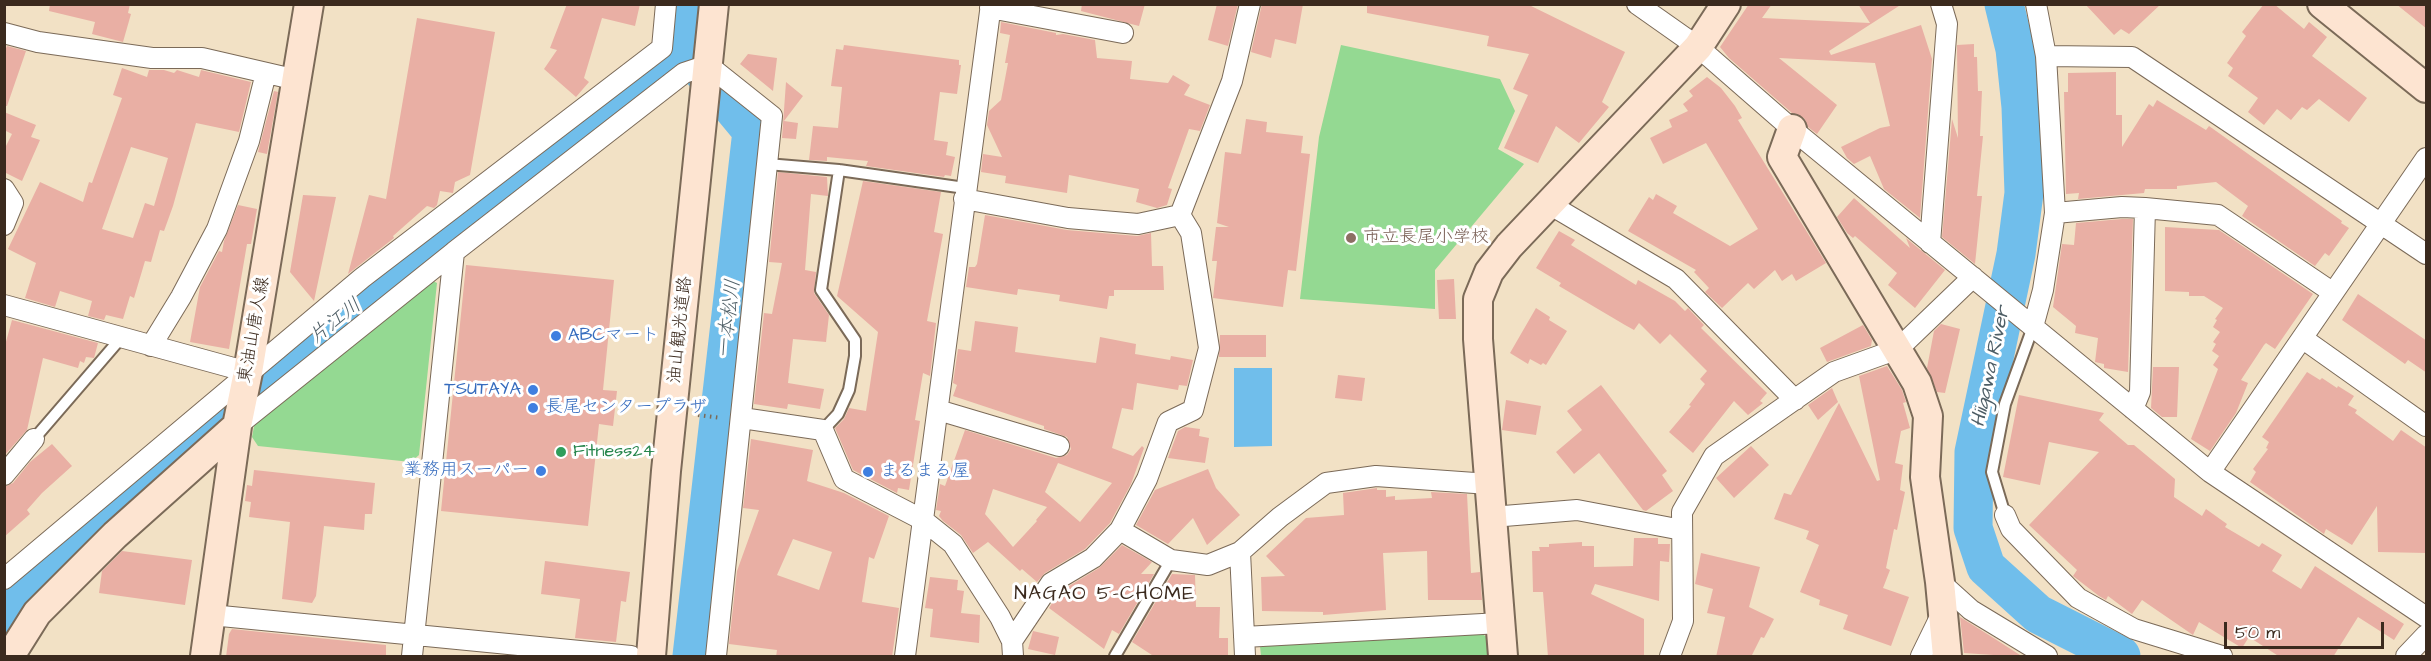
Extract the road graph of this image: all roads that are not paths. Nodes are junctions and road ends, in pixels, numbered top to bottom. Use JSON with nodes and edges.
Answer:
{"nodes":[{"id":1,"x":309,"y":4,"type":"edge"},
{"id":2,"x":666,"y":4,"type":"edge"},
{"id":3,"x":714,"y":4,"type":"edge"},
{"id":4,"x":1250,"y":4,"type":"edge"},
{"id":5,"x":1637,"y":4,"type":"edge"},
{"id":6,"x":1726,"y":4,"type":"edge"},
{"id":7,"x":1941,"y":4,"type":"edge"},
{"id":8,"x":2036,"y":4,"type":"edge"},
{"id":9,"x":2322,"y":4,"type":"edge"},
{"id":10,"x":991,"y":6,"type":"edge"},
{"id":11,"x":1123,"y":33,"type":"dead end"},
{"id":12,"x":5,"y":36,"type":"edge"},
{"id":13,"x":1698,"y":47,"type":"junction"},
{"id":14,"x":2046,"y":56,"type":"junction"},
{"id":15,"x":702,"y":68,"type":"junction"},
{"id":16,"x":266,"y":73,"type":"junction"},
{"id":17,"x":297,"y":80,"type":"junction"},
{"id":18,"x":2427,"y":88,"type":"edge"},
{"id":19,"x":1792,"y":129,"type":"junction"},
{"id":20,"x":2427,"y":158,"type":"edge"},
{"id":21,"x":767,"y":164,"type":"junction"},
{"id":22,"x":838,"y":170,"type":"junction"},
{"id":23,"x":4,"y":189,"type":"edge"},
{"id":24,"x":965,"y":194,"type":"junction"},
{"id":25,"x":1550,"y":204,"type":"junction"},
{"id":26,"x":2145,"y":208,"type":"junction"},
{"id":27,"x":2055,"y":213,"type":"junction"},
{"id":28,"x":1180,"y":215,"type":"junction"},
{"id":29,"x":2382,"y":222,"type":"junction"},
{"id":30,"x":4,"y":225,"type":"edge"},
{"id":31,"x":1930,"y":243,"type":"junction"},
{"id":32,"x":454,"y":252,"type":"junction"},
{"id":33,"x":2427,"y":254,"type":"edge"},
{"id":34,"x":1979,"y":282,"type":"junction"},
{"id":35,"x":2332,"y":292,"type":"junction"},
{"id":36,"x":4,"y":305,"type":"edge"},
{"id":37,"x":2028,"y":322,"type":"junction"},
{"id":38,"x":121,"y":338,"type":"junction"},
{"id":39,"x":2302,"y":338,"type":"junction"},
{"id":40,"x":151,"y":346,"type":"junction"},
{"id":41,"x":1898,"y":349,"type":"junction"},
{"id":42,"x":247,"y":377,"type":"junction"},
{"id":43,"x":1795,"y":400,"type":"junction"},
{"id":44,"x":2133,"y":409,"type":"junction"},
{"id":45,"x":938,"y":410,"type":"junction"},
{"id":46,"x":742,"y":418,"type":"junction"},
{"id":47,"x":238,"y":423,"type":"junction"},
{"id":48,"x":2427,"y":426,"type":"edge"},
{"id":49,"x":823,"y":430,"type":"junction"},
{"id":50,"x":33,"y":439,"type":"joint"},
{"id":51,"x":1059,"y":446,"type":"dead end"},
{"id":52,"x":2210,"y":472,"type":"junction"},
{"id":53,"x":4,"y":475,"type":"edge"},
{"id":54,"x":1489,"y":484,"type":"junction"},
{"id":55,"x":2005,"y":515,"type":"joint"},
{"id":56,"x":1492,"y":517,"type":"junction"},
{"id":57,"x":923,"y":520,"type":"junction"},
{"id":58,"x":1120,"y":530,"type":"junction"},
{"id":59,"x":1682,"y":530,"type":"junction"},
{"id":60,"x":1240,"y":552,"type":"junction"},
{"id":61,"x":1171,"y":560,"type":"junction"},
{"id":62,"x":4,"y":579,"type":"edge"},
{"id":63,"x":1940,"y":582,"type":"junction"},
{"id":64,"x":1943,"y":612,"type":"junction"},
{"id":65,"x":211,"y":615,"type":"junction"},
{"id":66,"x":2427,"y":617,"type":"edge"},
{"id":67,"x":1501,"y":623,"type":"junction"},
{"id":68,"x":2427,"y":635,"type":"edge"},
{"id":69,"x":414,"y":636,"type":"junction"},
{"id":70,"x":1244,"y":636,"type":"junction"},
{"id":71,"x":1013,"y":649,"type":"edge"},
{"id":72,"x":10,"y":650,"type":"edge"},
{"id":73,"x":205,"y":657,"type":"edge"},
{"id":74,"x":412,"y":657,"type":"edge"},
{"id":75,"x":631,"y":657,"type":"edge"},
{"id":76,"x":651,"y":657,"type":"edge"},
{"id":77,"x":716,"y":657,"type":"edge"},
{"id":78,"x":904,"y":657,"type":"edge"},
{"id":79,"x":1115,"y":657,"type":"edge"},
{"id":80,"x":1245,"y":657,"type":"edge"},
{"id":81,"x":1503,"y":657,"type":"edge"},
{"id":82,"x":1670,"y":657,"type":"edge"},
{"id":83,"x":1921,"y":657,"type":"edge"},
{"id":84,"x":1947,"y":657,"type":"edge"},
{"id":85,"x":2048,"y":657,"type":"edge"},
{"id":86,"x":2222,"y":657,"type":"edge"},
{"id":87,"x":2406,"y":657,"type":"edge"}],
"edges":[{"from":1,"to":17,"type":"street","name":"東油山唐人線"},
{"from":2,"to":42,"type":"street"},
{"from":3,"to":15,"type":"street","name":"油山観光道路"},
{"from":4,"to":28,"type":"street"},
{"from":5,"to":13,"type":"street"},
{"from":6,"to":13,"type":"street"},
{"from":7,"to":31,"type":"street"},
{"from":8,"to":14,"type":"street"},
{"from":9,"to":18,"type":"street"},
{"from":10,"to":11,"type":"street"},
{"from":10,"to":24,"type":"street"},
{"from":12,"to":16,"type":"street"},
{"from":13,"to":19,"type":"street"},
{"from":13,"to":25,"type":"street"},
{"from":14,"to":27,"type":"street"},
{"from":14,"to":29,"type":"street"},
{"from":15,"to":21,"type":"street"},
{"from":15,"to":32,"type":"street"},
{"from":15,"to":76,"type":"street","name":"油山観光道路"},
{"from":16,"to":17,"type":"street"},
{"from":16,"to":40,"type":"street"},
{"from":17,"to":42,"type":"street","name":"東油山唐人線"},
{"from":19,"to":31,"type":"street"},
{"from":19,"to":41,"type":"street"},
{"from":20,"to":29,"type":"street"},
{"from":21,"to":22,"type":"lane"},
{"from":21,"to":46,"type":"street"},
{"from":22,"to":24,"type":"lane"},
{"from":22,"to":49,"type":"lane"},
{"from":23,"to":30,"type":"street"},
{"from":24,"to":28,"type":"street"},
{"from":24,"to":45,"type":"street"},
{"from":25,"to":43,"type":"street"},
{"from":25,"to":54,"type":"street"},
{"from":26,"to":27,"type":"street"},
{"from":26,"to":35,"type":"street"},
{"from":26,"to":44,"type":"street"},
{"from":27,"to":37,"type":"street"},
{"from":28,"to":58,"type":"street"},
{"from":29,"to":33,"type":"street"},
{"from":29,"to":35,"type":"street"},
{"from":31,"to":34,"type":"street"},
{"from":32,"to":47,"type":"street"},
{"from":32,"to":69,"type":"street"},
{"from":34,"to":37,"type":"street"},
{"from":34,"to":41,"type":"street"},
{"from":35,"to":39,"type":"street"},
{"from":36,"to":38,"type":"street"},
{"from":37,"to":44,"type":"street"},
{"from":37,"to":55,"type":"lane"},
{"from":38,"to":40,"type":"street"},
{"from":38,"to":50,"type":"lane"},
{"from":39,"to":48,"type":"street"},
{"from":39,"to":52,"type":"street"},
{"from":40,"to":42,"type":"street"},
{"from":41,"to":43,"type":"street"},
{"from":41,"to":63,"type":"street"},
{"from":42,"to":47,"type":"street","name":"東油山唐人線"},
{"from":42,"to":62,"type":"street"},
{"from":43,"to":59,"type":"street"},
{"from":44,"to":52,"type":"street"},
{"from":45,"to":51,"type":"street"},
{"from":45,"to":57,"type":"street"},
{"from":46,"to":49,"type":"street"},
{"from":46,"to":77,"type":"street"},
{"from":47,"to":65,"type":"street","name":"東油山唐人線"},
{"from":47,"to":72,"type":"street"},
{"from":49,"to":57,"type":"street"},
{"from":50,"to":53,"type":"street"},
{"from":52,"to":66,"type":"street"},
{"from":54,"to":56,"type":"street"},
{"from":54,"to":60,"type":"street"},
{"from":55,"to":86,"type":"street"},
{"from":56,"to":59,"type":"street"},
{"from":56,"to":67,"type":"street"},
{"from":57,"to":71,"type":"street"},
{"from":57,"to":78,"type":"street"},
{"from":58,"to":61,"type":"street"},
{"from":58,"to":71,"type":"street"},
{"from":59,"to":82,"type":"street"},
{"from":60,"to":61,"type":"street"},
{"from":60,"to":70,"type":"street"},
{"from":61,"to":79,"type":"lane"},
{"from":63,"to":64,"type":"street"},
{"from":63,"to":85,"type":"street"},
{"from":64,"to":83,"type":"street"},
{"from":64,"to":84,"type":"street"},
{"from":65,"to":69,"type":"street"},
{"from":65,"to":73,"type":"street","name":"東油山唐人線"},
{"from":67,"to":70,"type":"street"},
{"from":67,"to":81,"type":"street"},
{"from":68,"to":87,"type":"street"},
{"from":69,"to":74,"type":"street"},
{"from":69,"to":75,"type":"street"},
{"from":70,"to":80,"type":"street"}]}
